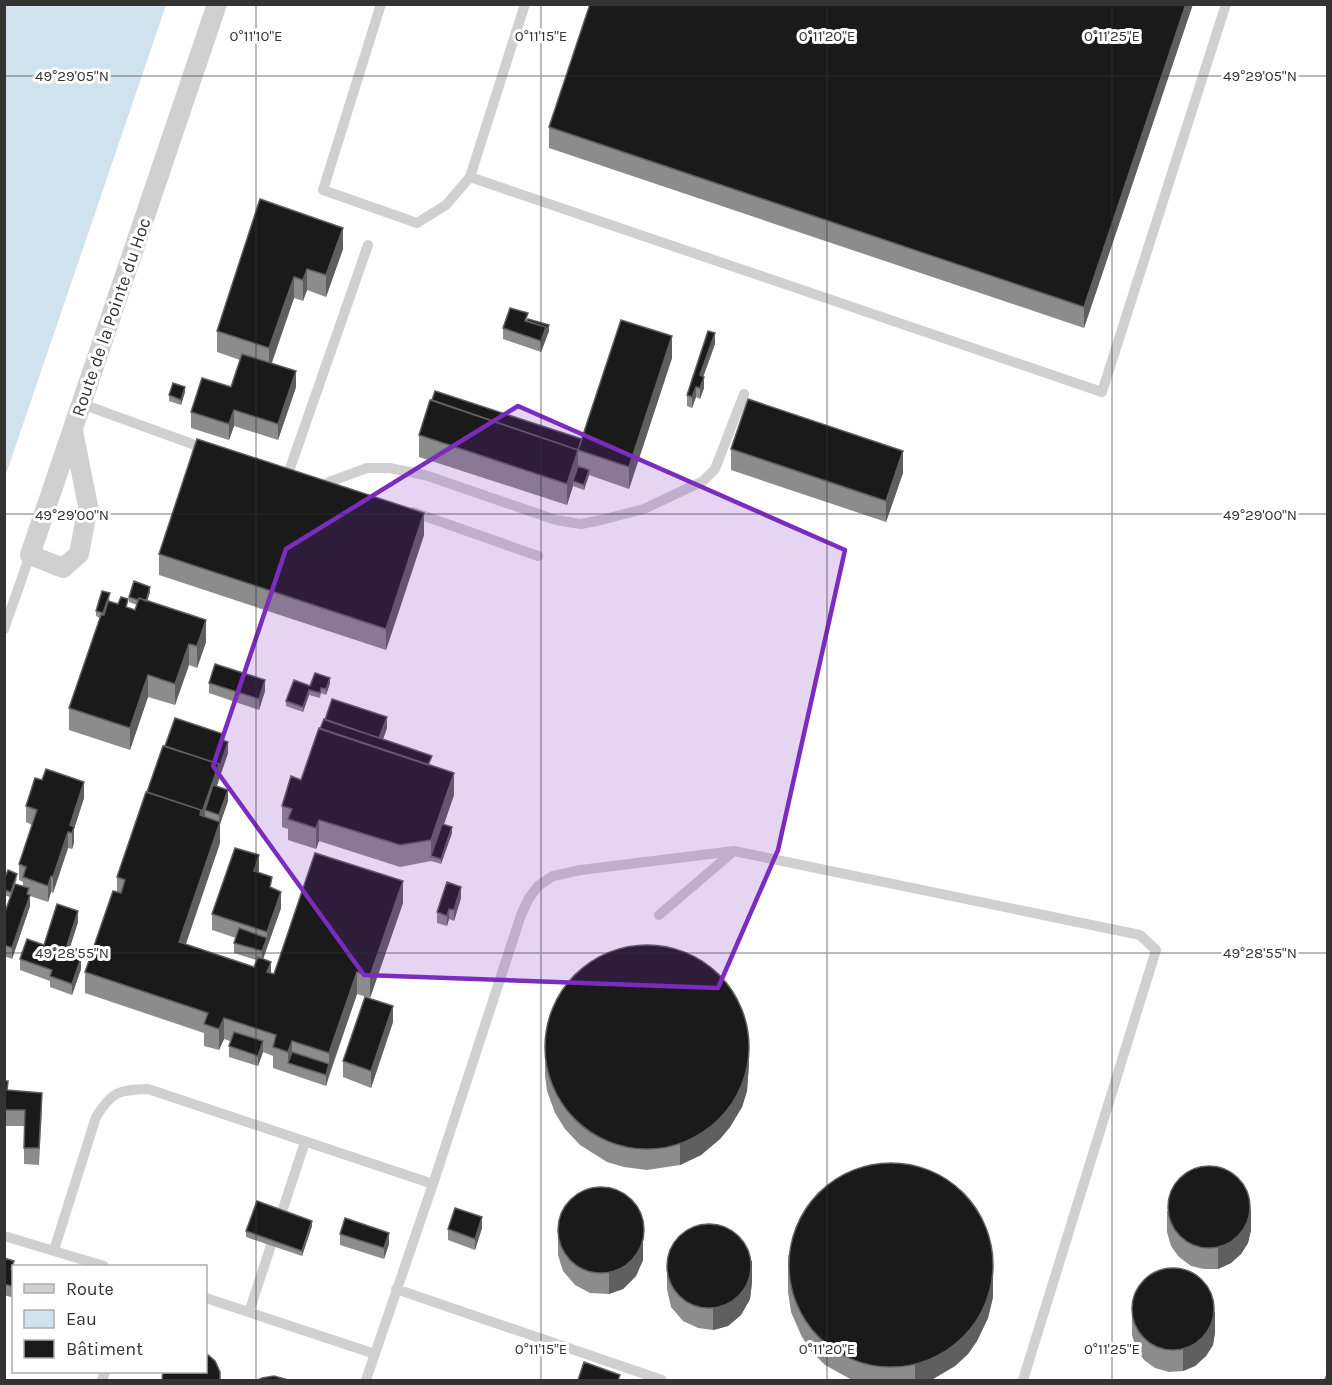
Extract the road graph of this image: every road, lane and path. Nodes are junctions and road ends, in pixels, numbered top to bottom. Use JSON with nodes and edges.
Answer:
{"nodes":[{"id":1,"x":217,"y":4,"type":"edge"},
{"id":2,"x":381,"y":4,"type":"edge"},
{"id":3,"x":525,"y":4,"type":"edge"},
{"id":4,"x":1226,"y":4,"type":"edge"},
{"id":5,"x":470,"y":177,"type":"junction"},
{"id":6,"x":368,"y":245,"type":"dead end"},
{"id":7,"x":744,"y":394,"type":"dead end"},
{"id":8,"x":82,"y":404,"type":"junction"},
{"id":9,"x":73,"y":431,"type":"junction"},
{"id":10,"x":220,"y":454,"type":"edge"},
{"id":11,"x":288,"y":474,"type":"edge"},
{"id":12,"x":329,"y":483,"type":"edge"},
{"id":13,"x":406,"y":509,"type":"edge"},
{"id":14,"x":30,"y":555,"type":"junction"},
{"id":15,"x":538,"y":556,"type":"dead end"},
{"id":16,"x":4,"y":629,"type":"edge"},
{"id":17,"x":734,"y":851,"type":"junction"},
{"id":18,"x":658,"y":915,"type":"dead end"},
{"id":19,"x":305,"y":1142,"type":"junction"},
{"id":20,"x":433,"y":1184,"type":"junction"},
{"id":21,"x":4,"y":1236,"type":"edge"},
{"id":22,"x":54,"y":1250,"type":"junction"},
{"id":23,"x":101,"y":1265,"type":"edge"},
{"id":24,"x":396,"y":1289,"type":"junction"},
{"id":25,"x":207,"y":1298,"type":"edge"},
{"id":26,"x":249,"y":1312,"type":"junction"},
{"id":27,"x":375,"y":1354,"type":"junction"},
{"id":28,"x":366,"y":1380,"type":"edge"},
{"id":29,"x":662,"y":1380,"type":"edge"},
{"id":30,"x":1023,"y":1380,"type":"edge"}],
"edges":[{"from":1,"to":8,"type":"street","name":"Route de la Pointe du Hoc"},
{"from":2,"to":5,"type":"lane"},
{"from":3,"to":5,"type":"lane"},
{"from":4,"to":5,"type":"lane"},
{"from":6,"to":11,"type":"lane"},
{"from":7,"to":12,"type":"lane"},
{"from":8,"to":9,"type":"street","name":"Route de la Pointe du Hoc"},
{"from":8,"to":10,"type":"lane"},
{"from":9,"to":14,"type":"street","name":"Route de la Pointe du Hoc"},
{"from":9,"to":14,"type":"street"},
{"from":13,"to":15,"type":"lane"},
{"from":14,"to":16,"type":"lane","name":"Route de la Pointe du Hoc"},
{"from":17,"to":18,"type":"lane"},
{"from":17,"to":20,"type":"lane"},
{"from":17,"to":30,"type":"lane"},
{"from":19,"to":20,"type":"lane"},
{"from":19,"to":22,"type":"lane"},
{"from":19,"to":26,"type":"lane"},
{"from":20,"to":24,"type":"lane"},
{"from":21,"to":22,"type":"lane"},
{"from":22,"to":23,"type":"lane"},
{"from":24,"to":27,"type":"lane"},
{"from":24,"to":29,"type":"lane"},
{"from":25,"to":26,"type":"lane"},
{"from":26,"to":27,"type":"lane"},
{"from":27,"to":28,"type":"lane"}]}
